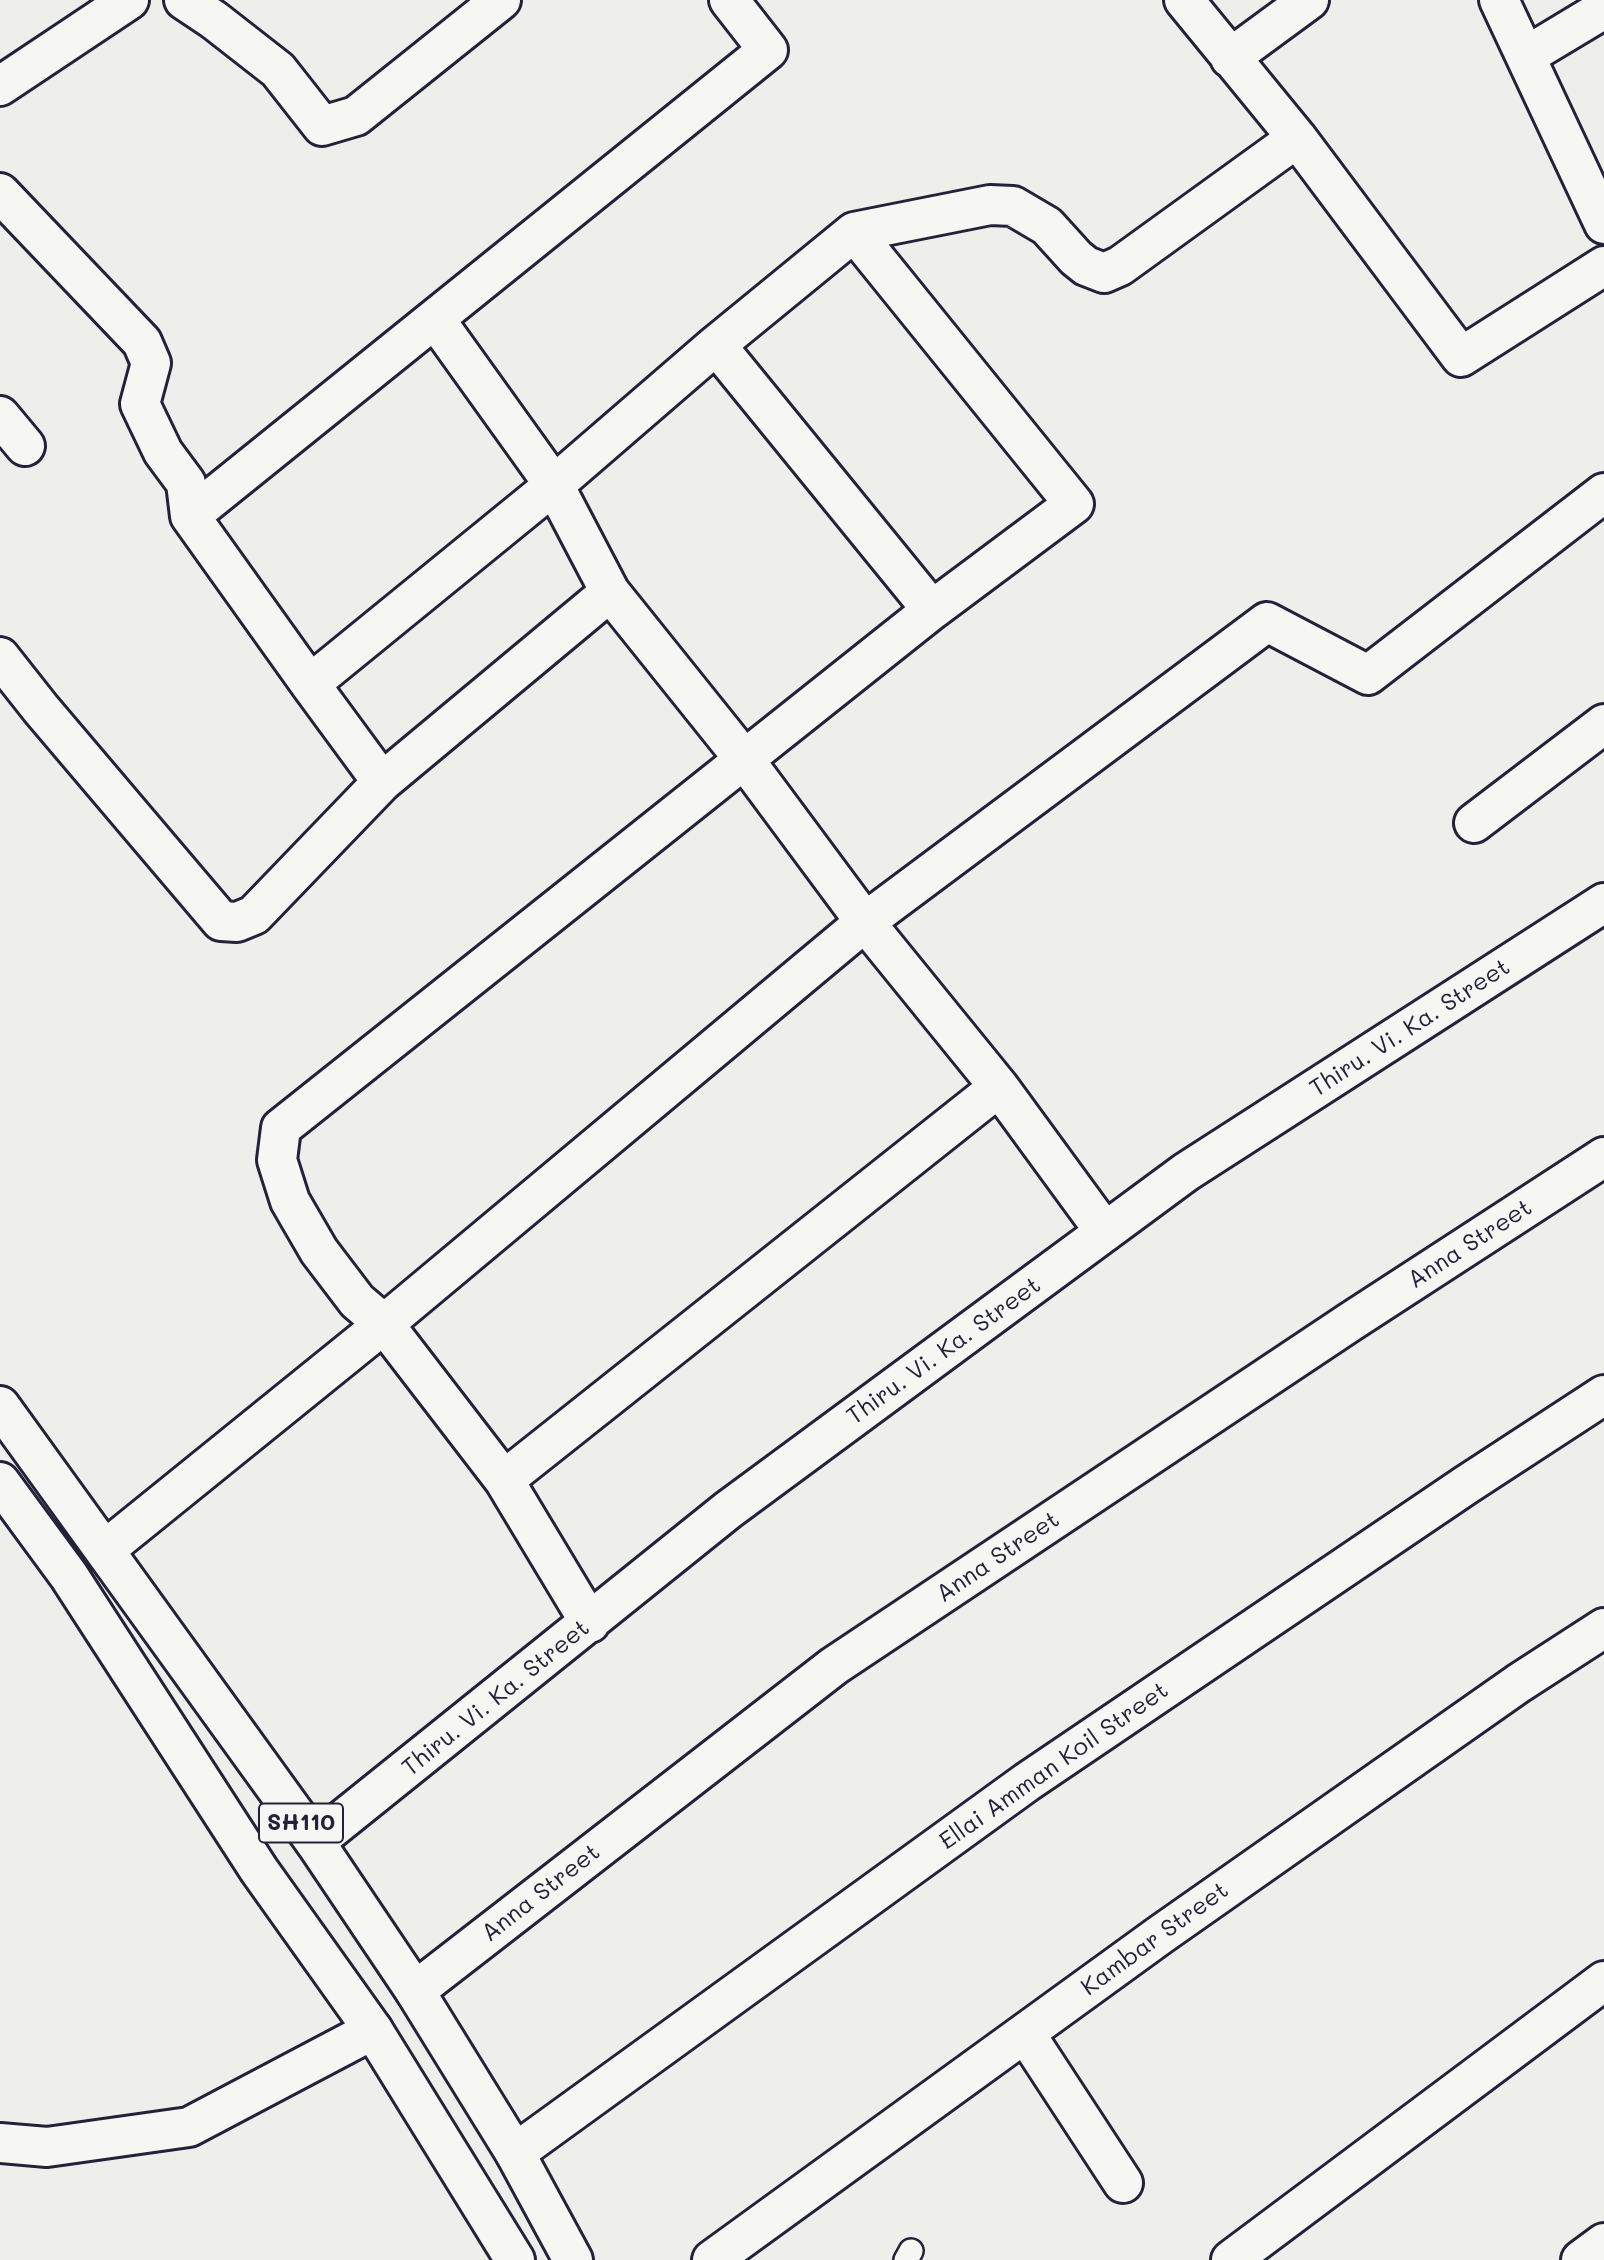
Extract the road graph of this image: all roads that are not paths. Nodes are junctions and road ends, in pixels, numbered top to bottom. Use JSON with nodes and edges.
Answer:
{"nodes":[{"id":1,"x":130,"y":0,"type":"edge"},
{"id":2,"x":184,"y":0,"type":"edge"},
{"id":3,"x":501,"y":0,"type":"edge"},
{"id":4,"x":729,"y":0,"type":"edge"},
{"id":5,"x":1184,"y":0,"type":"edge"},
{"id":6,"x":1309,"y":0,"type":"edge"},
{"id":7,"x":1499,"y":0,"type":"edge"},
{"id":8,"x":1604,"y":9,"type":"edge"},
{"id":9,"x":78,"y":15,"type":"edge"},
{"id":10,"x":1525,"y":56,"type":"junction"},
{"id":11,"x":1230,"y":58,"type":"junction"},
{"id":12,"x":0,"y":86,"type":"edge"},
{"id":13,"x":1297,"y":138,"type":"junction"},
{"id":14,"x":0,"y":193,"type":"edge"},
{"id":15,"x":1600,"y":202,"type":"edge"},
{"id":16,"x":854,"y":232,"type":"junction"},
{"id":17,"x":1604,"y":266,"type":"edge"},
{"id":18,"x":435,"y":318,"type":"junction"},
{"id":19,"x":716,"y":345,"type":"junction"},
{"id":20,"x":0,"y":416,"type":"edge"},
{"id":21,"x":25,"y":446,"type":"dead end"},
{"id":22,"x":554,"y":485,"type":"junction"},
{"id":23,"x":1604,"y":493,"type":"edge"},
{"id":24,"x":190,"y":516,"type":"junction"},
{"id":25,"x":610,"y":592,"type":"junction"},
{"id":26,"x":932,"y":610,"type":"junction"},
{"id":27,"x":0,"y":657,"type":"edge"},
{"id":28,"x":310,"y":684,"type":"junction"},
{"id":29,"x":1604,"y":724,"type":"edge"},
{"id":30,"x":744,"y":759,"type":"junction"},
{"id":31,"x":382,"y":782,"type":"junction"},
{"id":32,"x":1474,"y":823,"type":"dead end"},
{"id":33,"x":1604,"y":903,"type":"edge"},
{"id":34,"x":865,"y":922,"type":"junction"},
{"id":35,"x":999,"y":1087,"type":"junction"},
{"id":36,"x":1604,"y":1157,"type":"edge"},
{"id":37,"x":1105,"y":1232,"type":"junction"},
{"id":38,"x":384,"y":1324,"type":"junction"},
{"id":39,"x":1604,"y":1395,"type":"edge"},
{"id":40,"x":0,"y":1406,"type":"edge"},
{"id":41,"x":504,"y":1480,"type":"junction"},
{"id":42,"x":0,"y":1482,"type":"edge"},
{"id":43,"x":106,"y":1549,"type":"junction"},
{"id":44,"x":590,"y":1623,"type":"junction"},
{"id":45,"x":1604,"y":1628,"type":"edge"},
{"id":46,"x":315,"y":1842,"type":"junction"},
{"id":47,"x":1604,"y":1981,"type":"edge"},
{"id":48,"x":415,"y":1991,"type":"junction"},
{"id":49,"x":373,"y":2030,"type":"junction"},
{"id":50,"x":1025,"y":2033,"type":"junction"},
{"id":51,"x":0,"y":2143,"type":"edge"},
{"id":52,"x":515,"y":2153,"type":"junction"},
{"id":53,"x":1124,"y":2183,"type":"dead end"},
{"id":54,"x":1604,"y":2243,"type":"edge"},
{"id":55,"x":515,"y":2260,"type":"edge"},
{"id":56,"x":573,"y":2260,"type":"edge"},
{"id":57,"x":712,"y":2260,"type":"edge"},
{"id":58,"x":1231,"y":2260,"type":"edge"},
{"id":59,"x":1581,"y":2260,"type":"edge"}],
"edges":[{"from":1,"to":9,"type":"street"},
{"from":2,"to":3,"type":"street"},
{"from":4,"to":18,"type":"street"},
{"from":5,"to":11,"type":"street"},
{"from":6,"to":11,"type":"street"},
{"from":7,"to":10,"type":"street"},
{"from":8,"to":10,"type":"street"},
{"from":9,"to":12,"type":"street"},
{"from":10,"to":15,"type":"street"},
{"from":11,"to":13,"type":"street"},
{"from":13,"to":16,"type":"street"},
{"from":13,"to":17,"type":"street"},
{"from":14,"to":24,"type":"street"},
{"from":16,"to":19,"type":"street"},
{"from":16,"to":26,"type":"street"},
{"from":18,"to":22,"type":"street"},
{"from":18,"to":24,"type":"street"},
{"from":19,"to":22,"type":"street"},
{"from":19,"to":26,"type":"street"},
{"from":20,"to":21,"type":"street"},
{"from":22,"to":25,"type":"street"},
{"from":22,"to":28,"type":"street"},
{"from":23,"to":34,"type":"street"},
{"from":24,"to":28,"type":"street"},
{"from":25,"to":30,"type":"street"},
{"from":25,"to":31,"type":"street"},
{"from":26,"to":30,"type":"street"},
{"from":27,"to":31,"type":"street"},
{"from":28,"to":31,"type":"street"},
{"from":29,"to":32,"type":"street"},
{"from":30,"to":34,"type":"street"},
{"from":30,"to":38,"type":"street"},
{"from":33,"to":37,"type":"street","name":"Thiru. Vi. Ka. Street"},
{"from":34,"to":35,"type":"street"},
{"from":34,"to":38,"type":"street"},
{"from":35,"to":37,"type":"street"},
{"from":35,"to":41,"type":"street"},
{"from":36,"to":48,"type":"street","name":"Anna Street"},
{"from":37,"to":44,"type":"street","name":"Thiru. Vi. Ka. Street"},
{"from":38,"to":41,"type":"street"},
{"from":38,"to":43,"type":"street"},
{"from":39,"to":52,"type":"street","name":"Ellai Amman Koil Street"},
{"from":40,"to":43,"type":"street","number":"SH110"},
{"from":41,"to":44,"type":"street"},
{"from":42,"to":49,"type":"street","number":"SH110"},
{"from":43,"to":46,"type":"street","number":"SH110"},
{"from":44,"to":46,"type":"street","name":"Thiru. Vi. Ka. Street"},
{"from":45,"to":50,"type":"street","name":"Kambar Street"},
{"from":46,"to":48,"type":"street","number":"SH110"},
{"from":47,"to":58,"type":"street"},
{"from":48,"to":49,"type":"street","name":"Anna Street"},
{"from":48,"to":52,"type":"street","number":"SH110"},
{"from":49,"to":51,"type":"street","name":"Anna Street"},
{"from":49,"to":55,"type":"street","number":"SH110"},
{"from":50,"to":53,"type":"street"},
{"from":50,"to":57,"type":"street","name":"Kambar Street"},
{"from":52,"to":56,"type":"street","number":"SH110"},
{"from":54,"to":59,"type":"street"}]}
